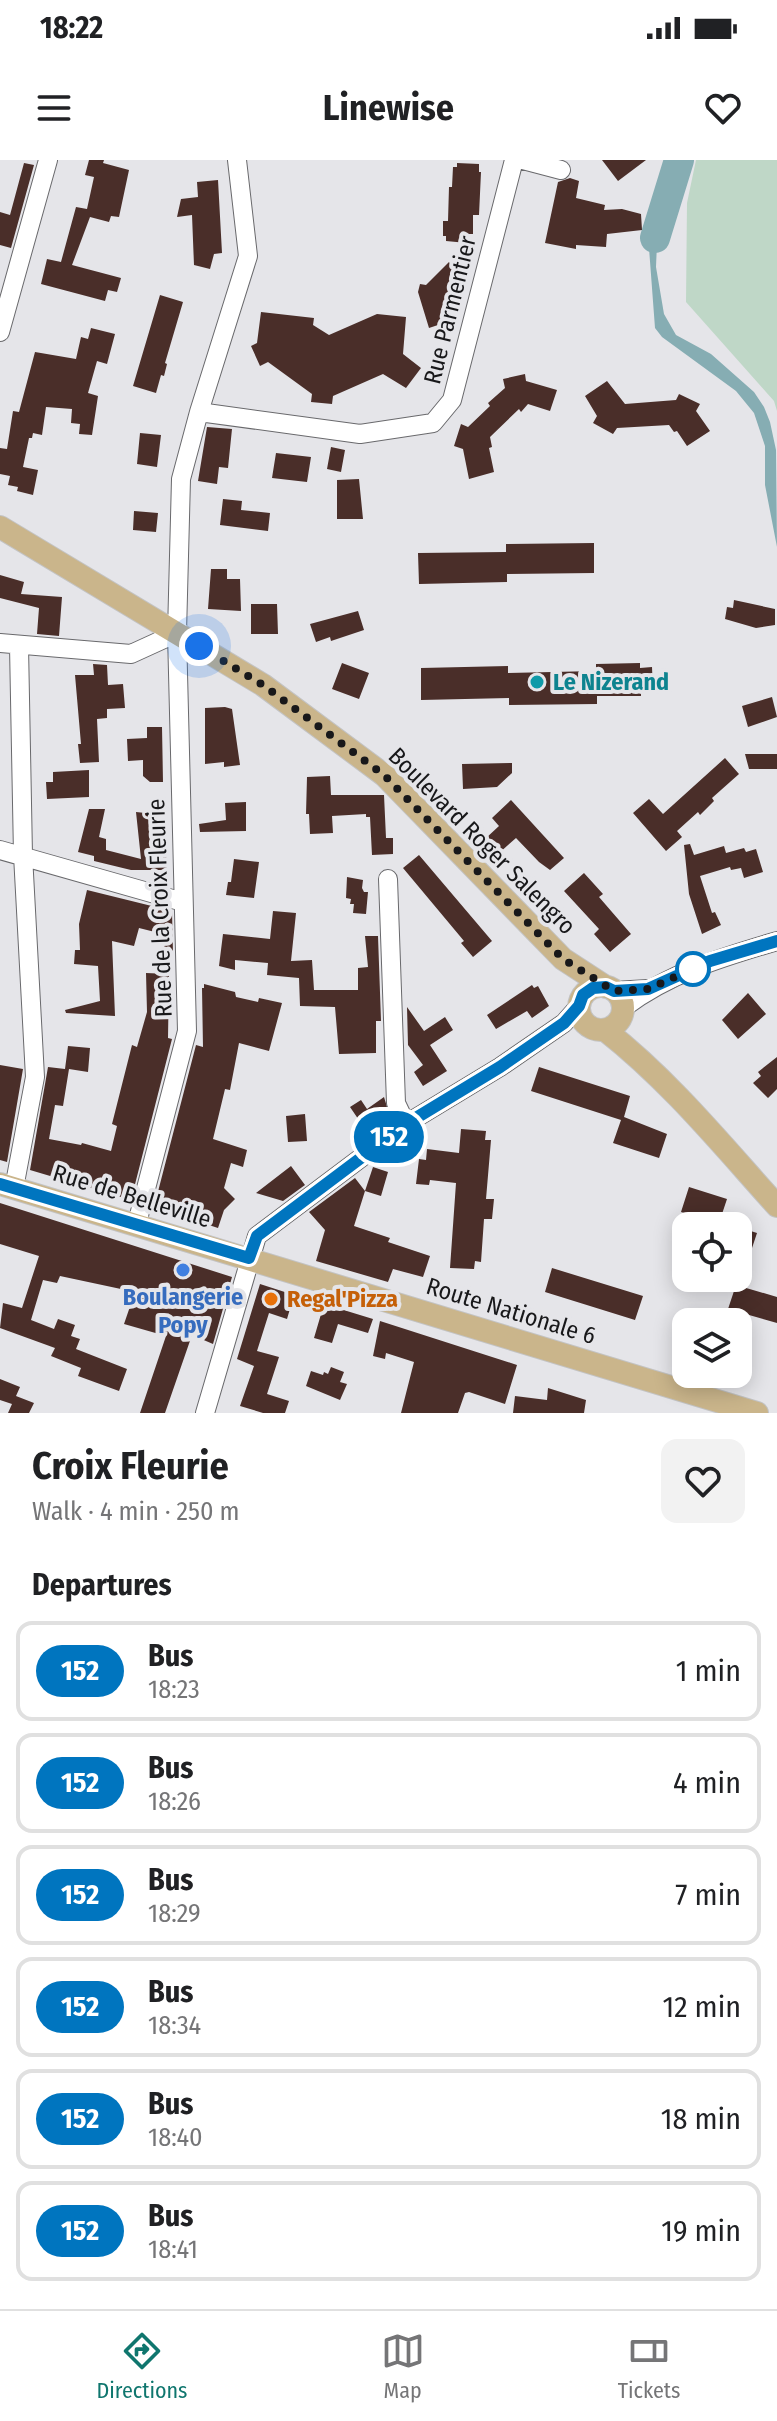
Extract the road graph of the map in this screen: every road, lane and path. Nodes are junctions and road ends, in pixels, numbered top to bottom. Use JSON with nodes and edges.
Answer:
{"nodes":[{"id":1,"x":48,"y":160,"type":"edge"},
{"id":2,"x":237,"y":160,"type":"edge"},
{"id":3,"x":514,"y":160,"type":"edge"},
{"id":4,"x":523,"y":160,"type":"edge"},
{"id":5,"x":561,"y":170,"type":"dead end"},
{"id":6,"x":0,"y":332,"type":"edge"},
{"id":7,"x":199,"y":412,"type":"junction"},
{"id":8,"x":0,"y":527,"type":"edge"},
{"id":9,"x":177,"y":633,"type":"junction"},
{"id":10,"x":9,"y":644,"type":"edge"},
{"id":11,"x":0,"y":850,"type":"edge"},
{"id":12,"x":23,"y":855,"type":"junction"},
{"id":13,"x":388,"y":879,"type":"dead end"},
{"id":14,"x":183,"y":902,"type":"junction"},
{"id":15,"x":777,"y":941,"type":"edge"},
{"id":16,"x":597,"y":1010,"type":"junction"},
{"id":17,"x":406,"y":1124,"type":"junction"},
{"id":18,"x":7,"y":1186,"type":"edge"},
{"id":19,"x":777,"y":1206,"type":"edge"},
{"id":20,"x":137,"y":1223,"type":"junction"},
{"id":21,"x":249,"y":1258,"type":"junction"},
{"id":22,"x":205,"y":1413,"type":"edge"},
{"id":23,"x":757,"y":1413,"type":"edge"}],
"edges":[{"from":1,"to":6,"type":"street"},
{"from":2,"to":7,"type":"street","name":"Rue de la Croix Fleurie"},
{"from":3,"to":7,"type":"street","name":"Rue Parmentier"},
{"from":4,"to":5,"type":"street"},
{"from":7,"to":9,"type":"street","name":"Rue de la Croix Fleurie"},
{"from":8,"to":9,"type":"main road","name":"Boulevard Roger Salengro"},
{"from":9,"to":10,"type":"street"},
{"from":9,"to":14,"type":"street","name":"Rue de la Croix Fleurie"},
{"from":9,"to":16,"type":"main road","name":"Boulevard Roger Salengro"},
{"from":10,"to":12,"type":"street"},
{"from":11,"to":12,"type":"street"},
{"from":12,"to":14,"type":"street"},
{"from":12,"to":18,"type":"street"},
{"from":13,"to":17,"type":"street"},
{"from":14,"to":20,"type":"street","name":"Rue de la Croix Fleurie"},
{"from":15,"to":16,"type":"street"},
{"from":16,"to":17,"type":"street"},
{"from":16,"to":19,"type":"main road","name":"Boulevard Roger Salengro"},
{"from":17,"to":21,"type":"street"},
{"from":18,"to":20,"type":"main road","name":"Rue de Belleville"},
{"from":20,"to":21,"type":"main road","name":"Rue de Belleville"},
{"from":21,"to":22,"type":"street"},
{"from":21,"to":23,"type":"main road","name":"Route Nationale 6"}]}
